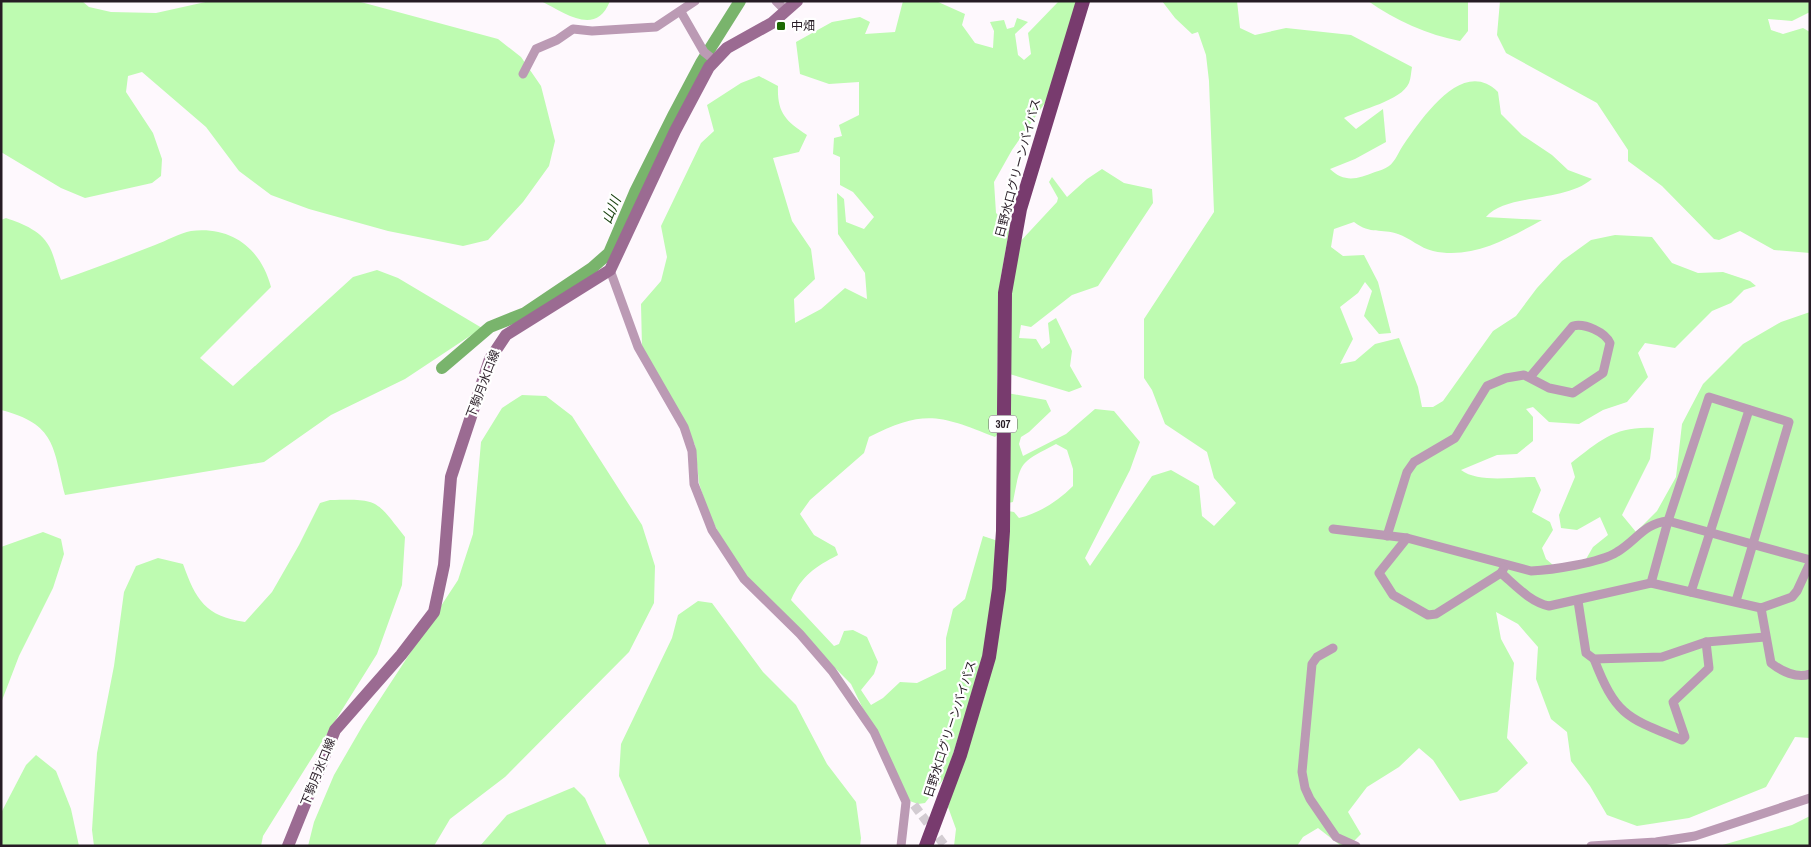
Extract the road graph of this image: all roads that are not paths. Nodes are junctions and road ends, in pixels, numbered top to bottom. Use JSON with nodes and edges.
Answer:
{"nodes":[{"id":1,"x":695,"y":1,"type":"edge"},
{"id":2,"x":776,"y":1,"type":"edge"},
{"id":3,"x":797,"y":1,"type":"edge"},
{"id":4,"x":1083,"y":1,"type":"edge"},
{"id":5,"x":786,"y":11,"type":"junction"},
{"id":6,"x":681,"y":12,"type":"junction"},
{"id":7,"x":710,"y":57,"type":"junction"},
{"id":8,"x":523,"y":74,"type":"dead end"},
{"id":9,"x":610,"y":270,"type":"junction"},
{"id":10,"x":1530,"y":377,"type":"junction"},
{"id":11,"x":1749,"y":410,"type":"junction"},
{"id":12,"x":1668,"y":521,"type":"junction"},
{"id":13,"x":1333,"y":529,"type":"dead end"},
{"id":14,"x":1710,"y":532,"type":"junction"},
{"id":15,"x":1387,"y":536,"type":"junction"},
{"id":16,"x":1407,"y":538,"type":"junction"},
{"id":17,"x":1753,"y":544,"type":"junction"},
{"id":18,"x":1810,"y":562,"type":"edge"},
{"id":19,"x":1506,"y":564,"type":"junction"},
{"id":20,"x":1501,"y":573,"type":"junction"},
{"id":21,"x":1651,"y":583,"type":"junction"},
{"id":22,"x":1691,"y":592,"type":"junction"},
{"id":23,"x":1578,"y":601,"type":"junction"},
{"id":24,"x":1736,"y":601,"type":"junction"},
{"id":25,"x":1761,"y":608,"type":"junction"},
{"id":26,"x":1765,"y":637,"type":"junction"},
{"id":27,"x":1706,"y":642,"type":"junction"},
{"id":28,"x":1333,"y":648,"type":"dead end"},
{"id":29,"x":1594,"y":659,"type":"junction"},
{"id":30,"x":1810,"y":674,"type":"edge"},
{"id":31,"x":1810,"y":798,"type":"edge"},
{"id":32,"x":288,"y":846,"type":"edge"},
{"id":33,"x":901,"y":846,"type":"edge"},
{"id":34,"x":926,"y":846,"type":"edge"},
{"id":35,"x":1356,"y":846,"type":"edge"},
{"id":36,"x":1591,"y":846,"type":"edge"}],
"edges":[{"from":1,"to":6,"type":"street"},
{"from":2,"to":5,"type":"street"},
{"from":3,"to":5,"type":"main road"},
{"from":4,"to":34,"type":"highway","name":"日野水口グリーンバイパス","number":"307"},
{"from":5,"to":7,"type":"main road"},
{"from":6,"to":7,"type":"street"},
{"from":6,"to":8,"type":"street"},
{"from":7,"to":9,"type":"main road"},
{"from":9,"to":32,"type":"main road","name":"下駒月水口線"},
{"from":9,"to":33,"type":"street"},
{"from":10,"to":10,"type":"street"},
{"from":10,"to":15,"type":"street"},
{"from":11,"to":12,"type":"street"},
{"from":11,"to":14,"type":"street"},
{"from":11,"to":17,"type":"street"},
{"from":12,"to":14,"type":"street"},
{"from":12,"to":19,"type":"street"},
{"from":12,"to":21,"type":"street"},
{"from":13,"to":15,"type":"street"},
{"from":14,"to":17,"type":"street"},
{"from":14,"to":22,"type":"street"},
{"from":15,"to":16,"type":"street"},
{"from":16,"to":19,"type":"street"},
{"from":16,"to":20,"type":"street"},
{"from":17,"to":18,"type":"street"},
{"from":17,"to":24,"type":"street"},
{"from":18,"to":25,"type":"street"},
{"from":19,"to":20,"type":"street"},
{"from":20,"to":23,"type":"street"},
{"from":21,"to":22,"type":"street"},
{"from":21,"to":23,"type":"street"},
{"from":22,"to":24,"type":"street"},
{"from":23,"to":29,"type":"street"},
{"from":24,"to":25,"type":"street"},
{"from":25,"to":26,"type":"street"},
{"from":26,"to":27,"type":"street"},
{"from":26,"to":30,"type":"street"},
{"from":27,"to":29,"type":"street"},
{"from":27,"to":29,"type":"street"},
{"from":28,"to":35,"type":"street"},
{"from":31,"to":36,"type":"street"}]}
